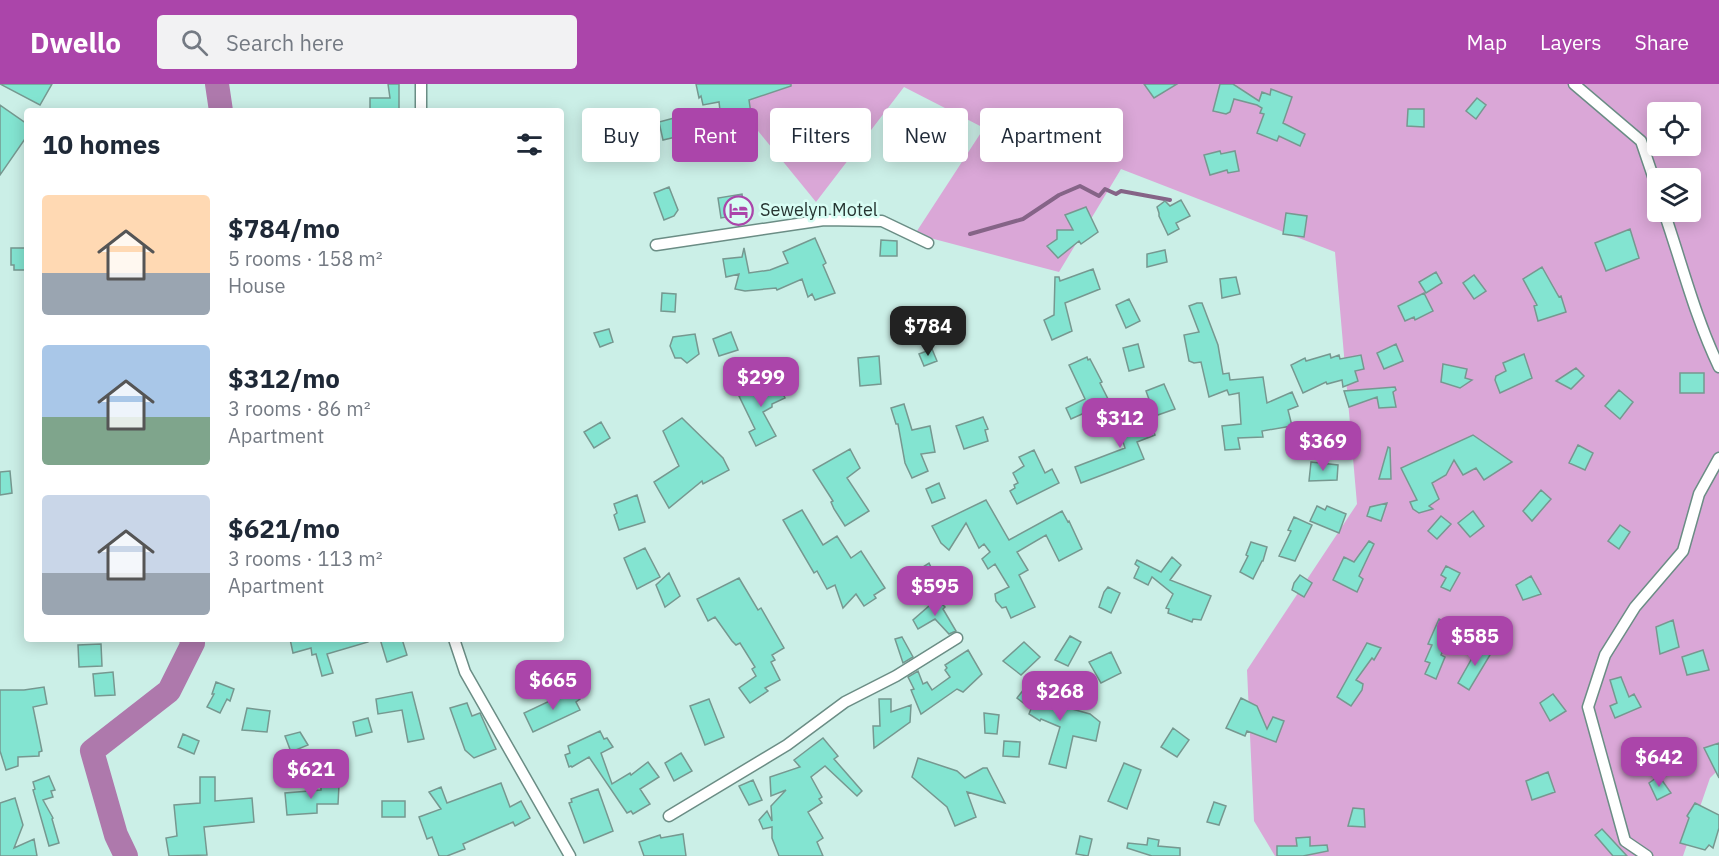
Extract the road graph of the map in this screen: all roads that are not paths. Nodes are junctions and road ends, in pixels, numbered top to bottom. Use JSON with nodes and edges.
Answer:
{"nodes":[{"id":1,"x":421,"y":84,"type":"edge"},
{"id":2,"x":1574,"y":84,"type":"edge"},
{"id":3,"x":421,"y":108,"type":"edge"},
{"id":4,"x":1650,"y":168,"type":"edge"},
{"id":5,"x":1667,"y":222,"type":"edge"},
{"id":6,"x":928,"y":243,"type":"dead end"},
{"id":7,"x":656,"y":245,"type":"dead end"},
{"id":8,"x":1719,"y":367,"type":"edge"},
{"id":9,"x":1719,"y":458,"type":"edge"},
{"id":10,"x":957,"y":638,"type":"dead end"},
{"id":11,"x":455,"y":642,"type":"edge"},
{"id":12,"x":669,"y":816,"type":"dead end"},
{"id":13,"x":570,"y":856,"type":"edge"},
{"id":14,"x":1647,"y":856,"type":"edge"}],
"edges":[{"from":1,"to":3,"type":"street"},
{"from":2,"to":4,"type":"street"},
{"from":5,"to":8,"type":"street"},
{"from":6,"to":7,"type":"street"},
{"from":9,"to":14,"type":"street"},
{"from":10,"to":12,"type":"street"},
{"from":11,"to":13,"type":"street"}]}
